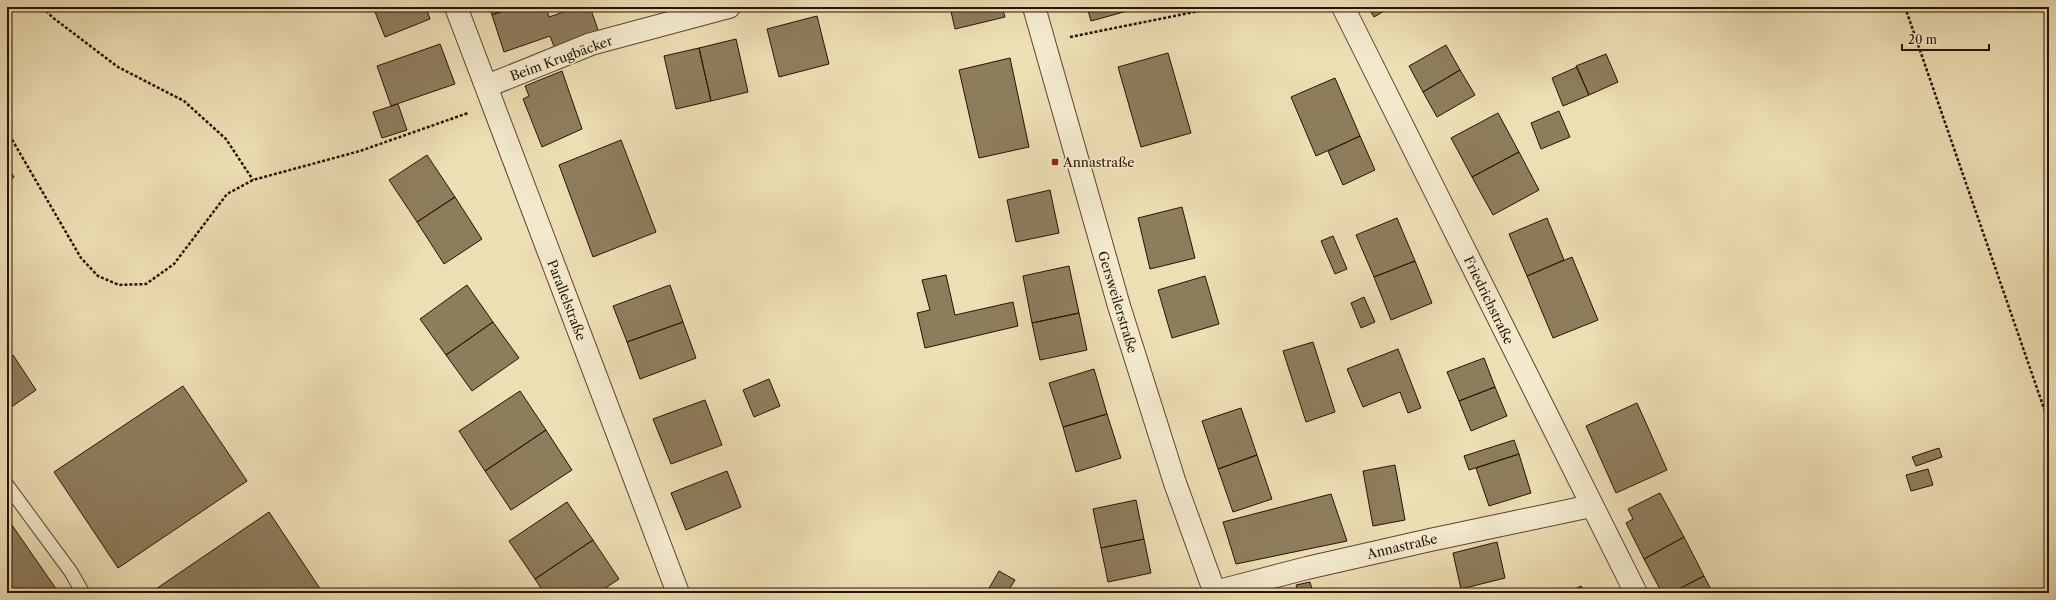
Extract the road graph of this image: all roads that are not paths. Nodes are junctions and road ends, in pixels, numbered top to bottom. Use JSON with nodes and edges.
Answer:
{"nodes":[{"id":1,"x":456,"y":7,"type":"edge"},
{"id":2,"x":729,"y":7,"type":"edge"},
{"id":3,"x":1034,"y":7,"type":"edge"},
{"id":4,"x":1343,"y":7,"type":"edge"},
{"id":5,"x":490,"y":95,"type":"junction"},
{"id":6,"x":7,"y":485,"type":"edge"},
{"id":7,"x":1591,"y":506,"type":"junction"},
{"id":8,"x":83,"y":593,"type":"edge"},
{"id":9,"x":678,"y":593,"type":"edge"},
{"id":10,"x":1215,"y":593,"type":"edge"},
{"id":11,"x":1636,"y":593,"type":"edge"}],
"edges":[{"from":1,"to":5,"type":"street","name":"Parallelstraße"},
{"from":2,"to":5,"type":"street","name":"Beim Krugbäcker"},
{"from":3,"to":10,"type":"street","name":"Gersweilerstraße"},
{"from":4,"to":7,"type":"street","name":"Friedrichstraße"},
{"from":5,"to":9,"type":"street","name":"Parallelstraße"},
{"from":6,"to":8,"type":"lane"},
{"from":7,"to":10,"type":"street","name":"Annastraße"},
{"from":7,"to":11,"type":"street","name":"Friedrichstraße"}]}
